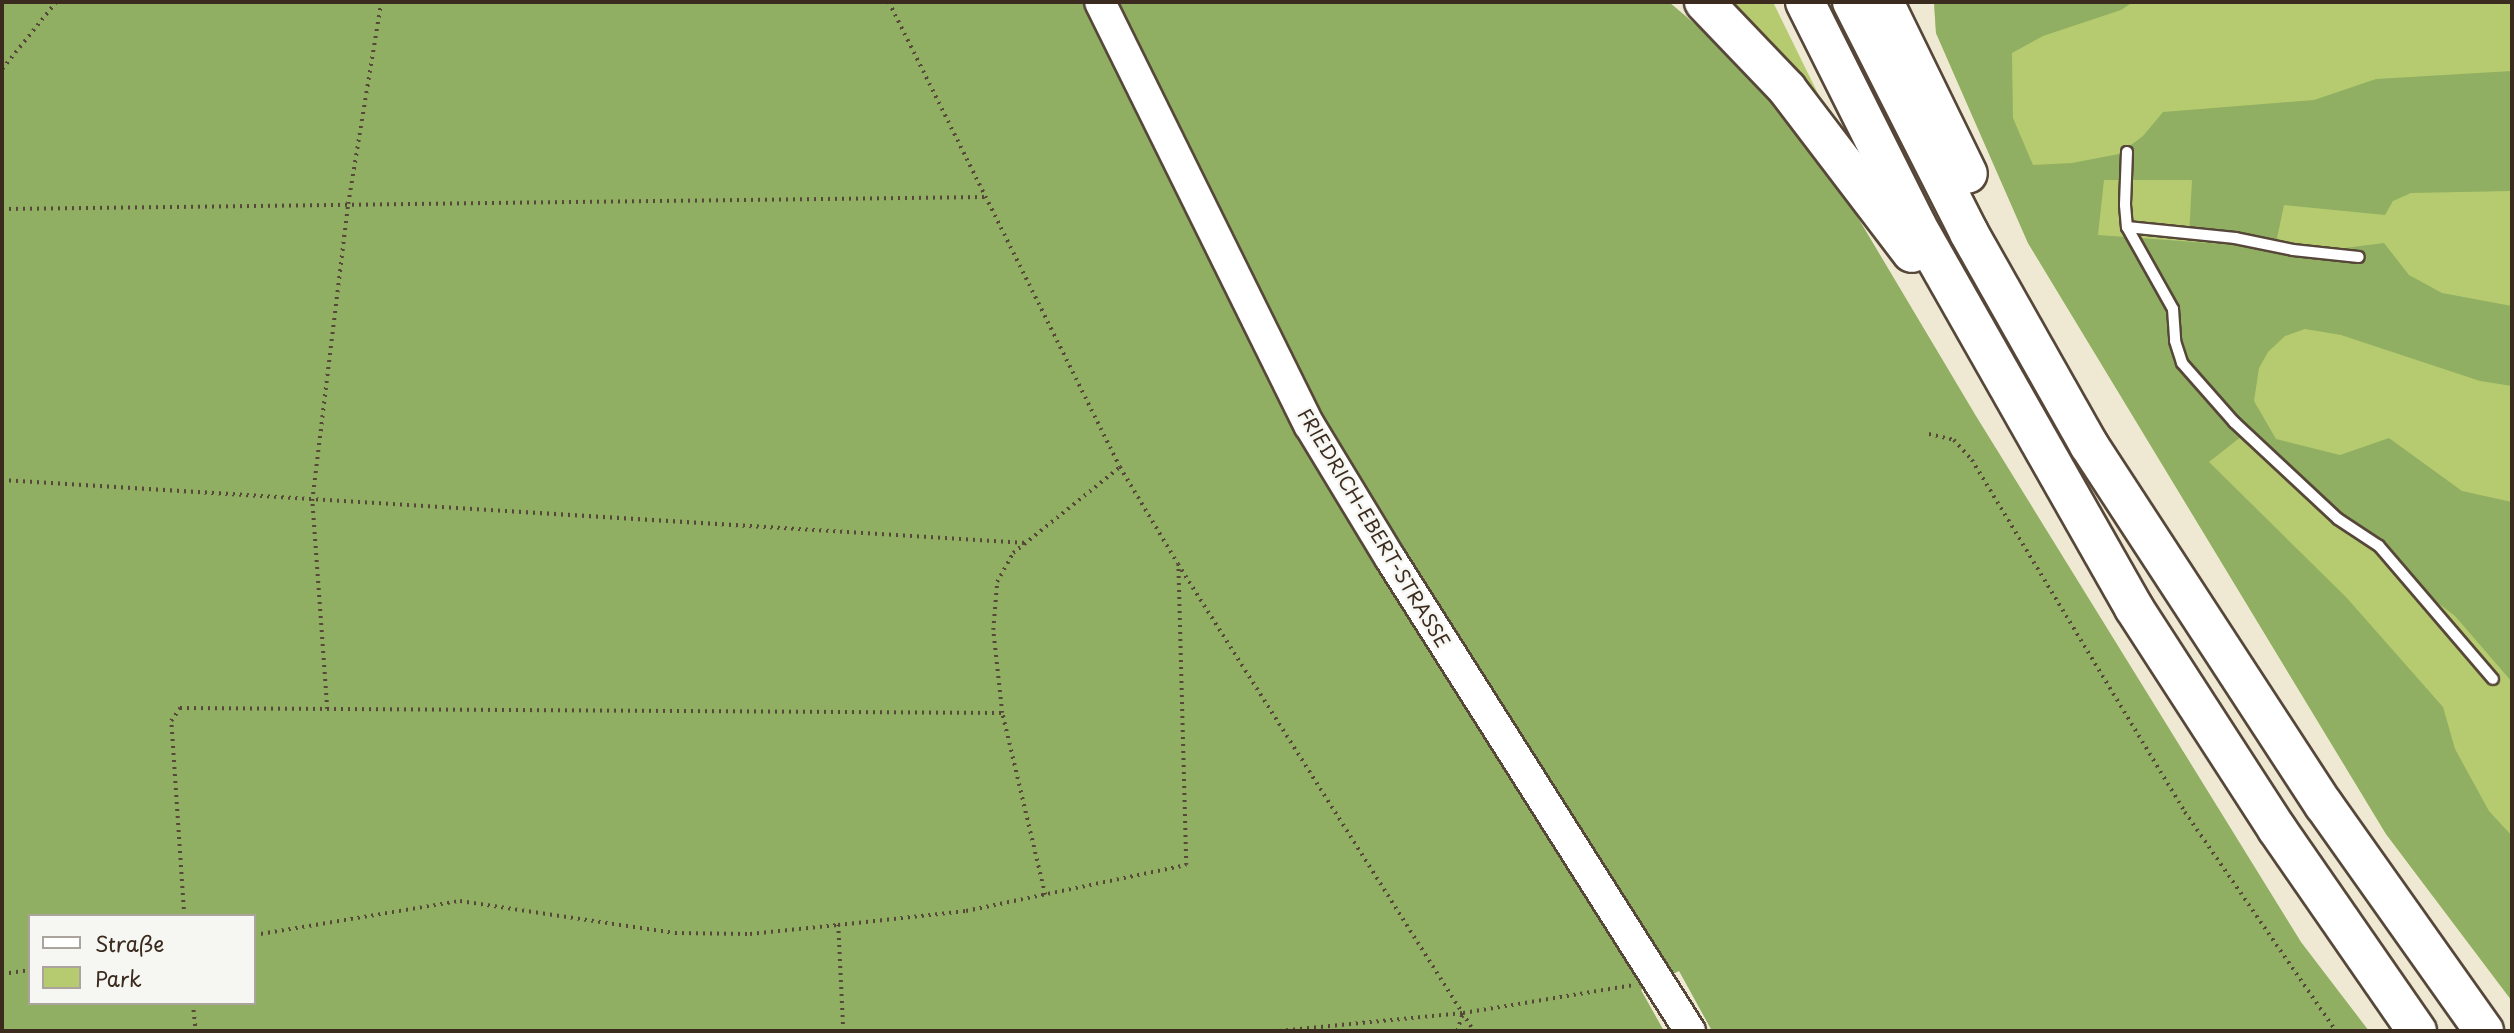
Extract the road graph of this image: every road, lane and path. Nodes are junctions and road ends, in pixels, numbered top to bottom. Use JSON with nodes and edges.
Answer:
{"nodes":[{"id":1,"x":56,"y":2,"type":"edge"},
{"id":2,"x":381,"y":2,"type":"edge"},
{"id":3,"x":889,"y":2,"type":"edge"},
{"id":4,"x":1100,"y":2,"type":"edge"},
{"id":5,"x":1704,"y":2,"type":"edge"},
{"id":6,"x":1805,"y":2,"type":"edge"},
{"id":7,"x":1852,"y":2,"type":"edge"},
{"id":8,"x":1884,"y":2,"type":"edge"},
{"id":9,"x":1910,"y":2,"type":"edge"},
{"id":10,"x":2,"y":69,"type":"edge"},
{"id":11,"x":2127,"y":152,"type":"dead end"},
{"id":12,"x":988,"y":197,"type":"junction"},
{"id":13,"x":348,"y":204,"type":"junction"},
{"id":14,"x":2,"y":209,"type":"edge"},
{"id":15,"x":1989,"y":216,"type":"junction"},
{"id":16,"x":2127,"y":227,"type":"junction"},
{"id":17,"x":2359,"y":257,"type":"dead end"},
{"id":18,"x":1977,"y":334,"type":"junction"},
{"id":19,"x":1929,"y":434,"type":"dead end"},
{"id":20,"x":1120,"y":467,"type":"junction"},
{"id":21,"x":2,"y":480,"type":"edge"},
{"id":22,"x":312,"y":501,"type":"junction"},
{"id":23,"x":1026,"y":543,"type":"junction"},
{"id":24,"x":2154,"y":544,"type":"junction"},
{"id":25,"x":1178,"y":565,"type":"junction"},
{"id":26,"x":2493,"y":678,"type":"dead end"},
{"id":27,"x":327,"y":709,"type":"junction"},
{"id":28,"x":1002,"y":713,"type":"junction"},
{"id":29,"x":1045,"y":895,"type":"junction"},
{"id":30,"x":184,"y":914,"type":"edge"},
{"id":31,"x":838,"y":925,"type":"junction"},
{"id":32,"x":256,"y":935,"type":"edge"},
{"id":33,"x":28,"y":970,"type":"edge"},
{"id":34,"x":2,"y":974,"type":"edge"},
{"id":35,"x":1659,"y":978,"type":"junction"},
{"id":36,"x":193,"y":1005,"type":"edge"},
{"id":37,"x":1463,"y":1013,"type":"junction"},
{"id":38,"x":196,"y":1031,"type":"edge"},
{"id":39,"x":843,"y":1031,"type":"edge"},
{"id":40,"x":1279,"y":1031,"type":"edge"},
{"id":41,"x":1457,"y":1031,"type":"edge"},
{"id":42,"x":1474,"y":1031,"type":"edge"},
{"id":43,"x":1690,"y":1031,"type":"edge"},
{"id":44,"x":2336,"y":1031,"type":"edge"},
{"id":45,"x":2417,"y":1031,"type":"edge"},
{"id":46,"x":2484,"y":1031,"type":"edge"}],
"edges":[{"from":1,"to":10,"type":"path"},
{"from":2,"to":13,"type":"path"},
{"from":3,"to":12,"type":"path"},
{"from":4,"to":35,"type":"main road","name":"FRIEDRICH-EBERT-STRASSE"},
{"from":5,"to":18,"type":"highway"},
{"from":6,"to":18,"type":"highway"},
{"from":7,"to":24,"type":"highway"},
{"from":8,"to":15,"type":"highway"},
{"from":9,"to":15,"type":"highway"},
{"from":11,"to":16,"type":"lane"},
{"from":12,"to":13,"type":"path"},
{"from":12,"to":20,"type":"path"},
{"from":13,"to":14,"type":"path"},
{"from":13,"to":22,"type":"path"},
{"from":15,"to":24,"type":"highway"},
{"from":16,"to":17,"type":"lane"},
{"from":16,"to":26,"type":"lane"},
{"from":18,"to":45,"type":"highway"},
{"from":19,"to":44,"type":"path"},
{"from":20,"to":23,"type":"path"},
{"from":20,"to":25,"type":"path"},
{"from":21,"to":22,"type":"path"},
{"from":22,"to":23,"type":"path"},
{"from":22,"to":27,"type":"path"},
{"from":23,"to":28,"type":"path"},
{"from":24,"to":46,"type":"highway"},
{"from":25,"to":29,"type":"path"},
{"from":25,"to":37,"type":"path"},
{"from":27,"to":28,"type":"path"},
{"from":27,"to":30,"type":"path"},
{"from":28,"to":29,"type":"path"},
{"from":29,"to":31,"type":"path"},
{"from":31,"to":32,"type":"path"},
{"from":31,"to":39,"type":"path"},
{"from":33,"to":34,"type":"path"},
{"from":35,"to":37,"type":"path"},
{"from":35,"to":43,"type":"main road","name":"FRIEDRICH-EBERT-STRASSE"},
{"from":36,"to":38,"type":"path"},
{"from":37,"to":40,"type":"path"},
{"from":37,"to":41,"type":"path"},
{"from":37,"to":42,"type":"path"}]}
